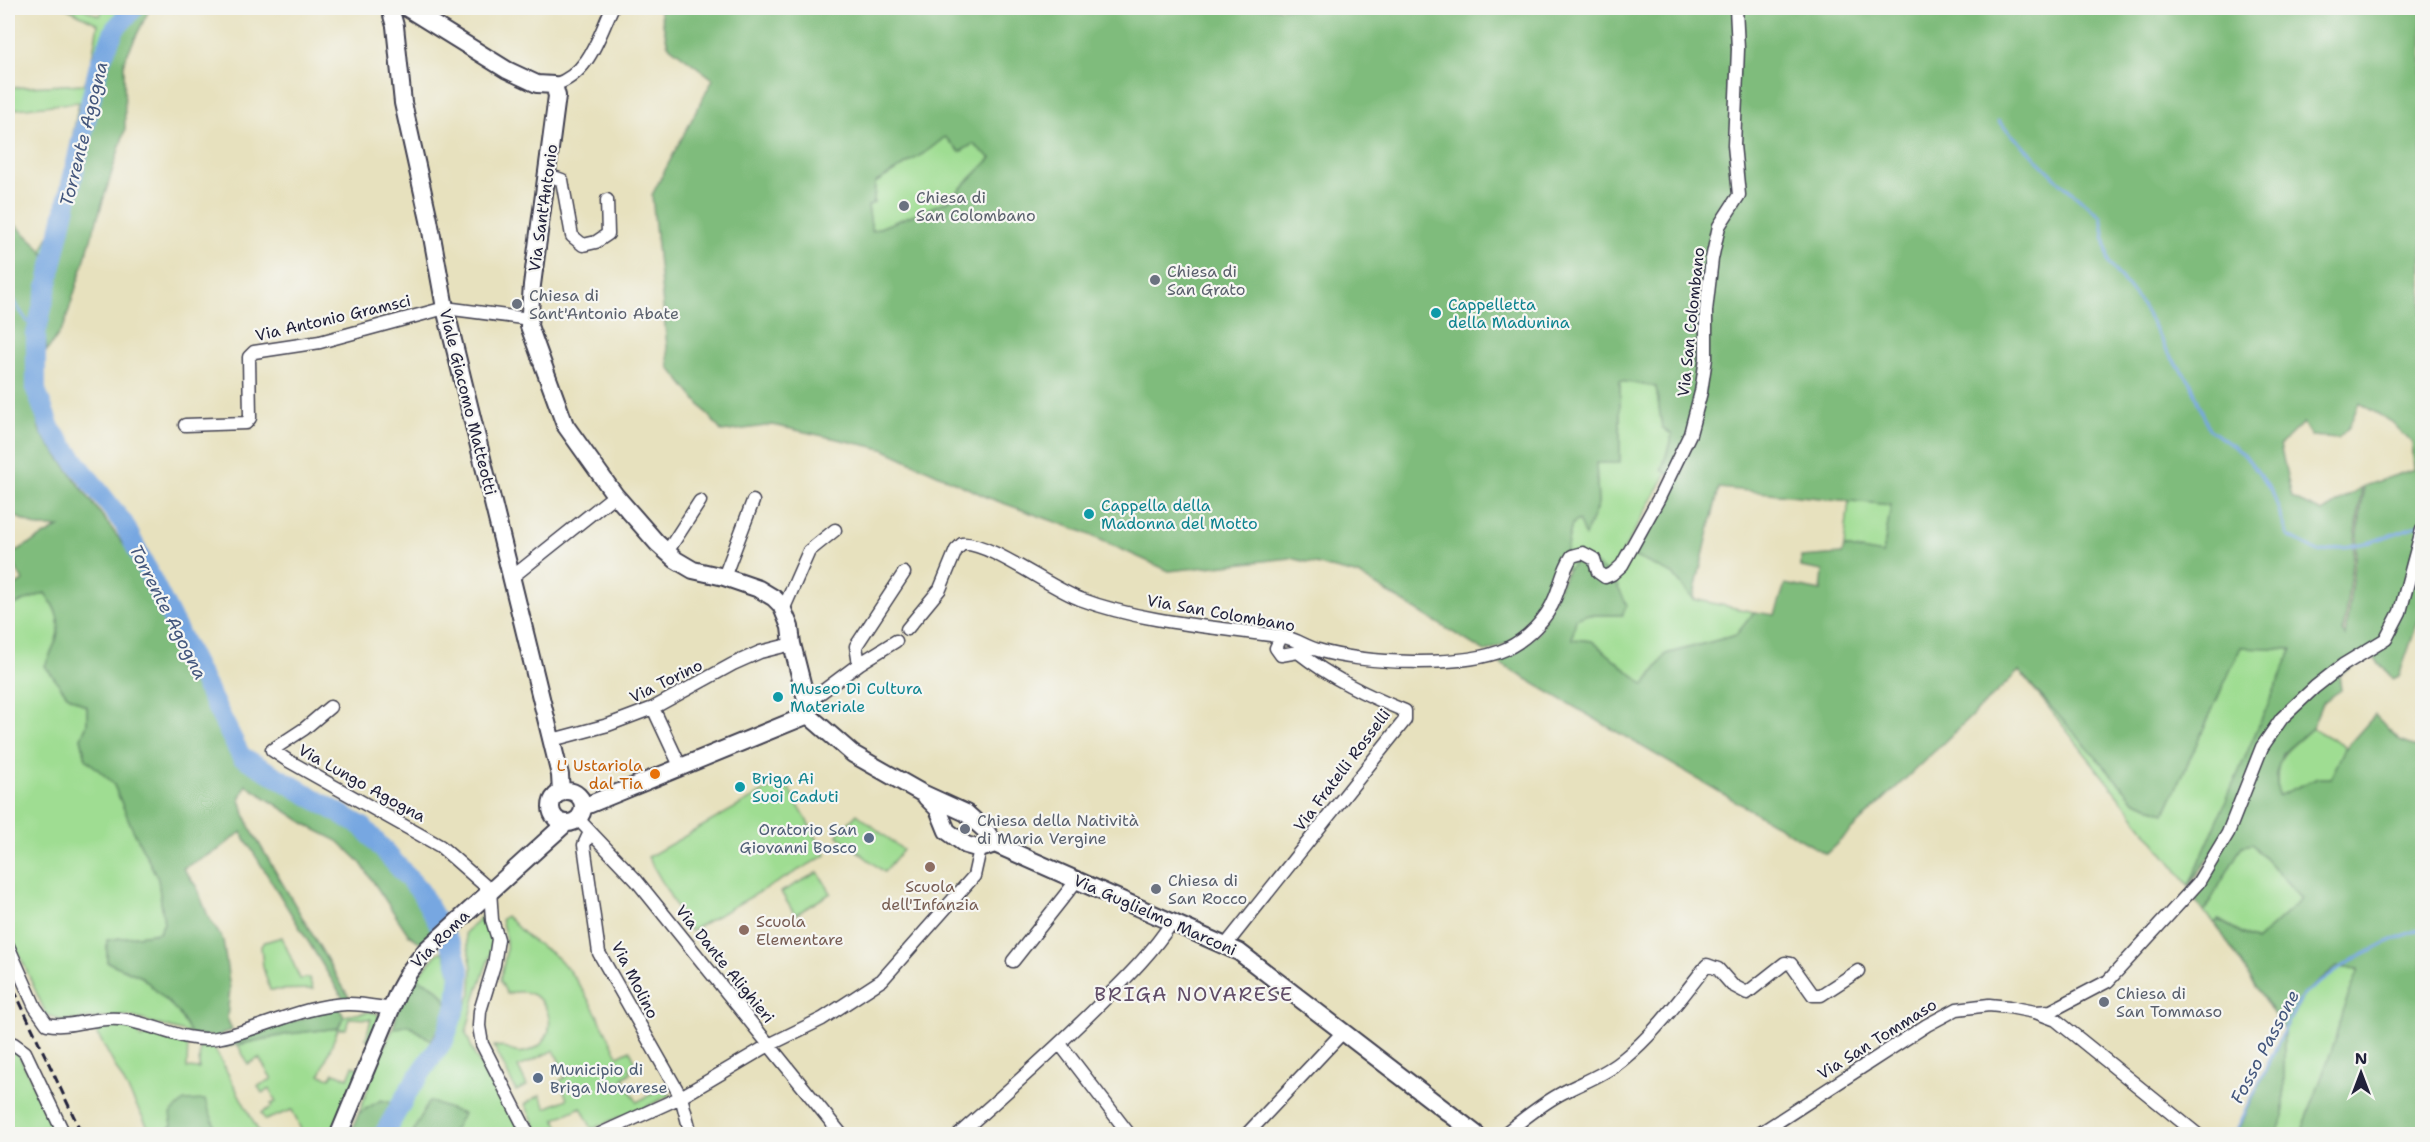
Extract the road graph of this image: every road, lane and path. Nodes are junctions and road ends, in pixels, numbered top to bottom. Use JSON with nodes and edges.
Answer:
{"nodes":[{"id":1,"x":389,"y":8,"type":"edge"},
{"id":2,"x":400,"y":8,"type":"edge"},
{"id":3,"x":407,"y":8,"type":"edge"},
{"id":4,"x":612,"y":8,"type":"edge"},
{"id":5,"x":1736,"y":8,"type":"edge"},
{"id":6,"x":394,"y":26,"type":"junction"},
{"id":7,"x":554,"y":85,"type":"junction"},
{"id":8,"x":548,"y":175,"type":"junction"},
{"id":9,"x":607,"y":200,"type":"dead end"},
{"id":10,"x":445,"y":308,"type":"junction"},
{"id":11,"x":530,"y":319,"type":"junction"},
{"id":12,"x":184,"y":425,"type":"dead end"},
{"id":13,"x":615,"y":495,"type":"junction"},
{"id":14,"x":699,"y":501,"type":"dead end"},
{"id":15,"x":753,"y":501,"type":"dead end"},
{"id":16,"x":835,"y":530,"type":"dead end"},
{"id":17,"x":2422,"y":530,"type":"edge"},
{"id":18,"x":667,"y":552,"type":"junction"},
{"id":19,"x":904,"y":573,"type":"dead end"},
{"id":20,"x":724,"y":577,"type":"junction"},
{"id":21,"x":511,"y":578,"type":"junction"},
{"id":22,"x":783,"y":610,"type":"junction"},
{"id":23,"x":907,"y":629,"type":"dead end"},
{"id":24,"x":1281,"y":637,"type":"junction"},
{"id":25,"x":896,"y":641,"type":"dead end"},
{"id":26,"x":792,"y":644,"type":"junction"},
{"id":27,"x":859,"y":664,"type":"junction"},
{"id":28,"x":330,"y":707,"type":"dead end"},
{"id":29,"x":653,"y":708,"type":"junction"},
{"id":30,"x":808,"y":709,"type":"junction"},
{"id":31,"x":552,"y":740,"type":"junction"},
{"id":32,"x":681,"y":768,"type":"junction"},
{"id":33,"x":921,"y":792,"type":"junction"},
{"id":34,"x":567,"y":793,"type":"junction"},
{"id":35,"x":571,"y":817,"type":"junction"},
{"id":36,"x":590,"y":832,"type":"junction"},
{"id":37,"x":988,"y":847,"type":"junction"},
{"id":38,"x":1077,"y":880,"type":"junction"},
{"id":39,"x":490,"y":890,"type":"junction"},
{"id":40,"x":1173,"y":921,"type":"junction"},
{"id":41,"x":8,"y":946,"type":"edge"},
{"id":42,"x":1225,"y":946,"type":"junction"},
{"id":43,"x":1013,"y":961,"type":"dead end"},
{"id":44,"x":1858,"y":971,"type":"dead end"},
{"id":45,"x":391,"y":1008,"type":"junction"},
{"id":46,"x":2035,"y":1012,"type":"junction"},
{"id":47,"x":1343,"y":1032,"type":"junction"},
{"id":48,"x":8,"y":1043,"type":"edge"},
{"id":49,"x":1060,"y":1044,"type":"junction"},
{"id":50,"x":769,"y":1045,"type":"junction"},
{"id":51,"x":681,"y":1098,"type":"junction"},
{"id":52,"x":64,"y":1134,"type":"edge"},
{"id":53,"x":339,"y":1134,"type":"edge"},
{"id":54,"x":528,"y":1134,"type":"edge"},
{"id":55,"x":600,"y":1134,"type":"edge"},
{"id":56,"x":691,"y":1134,"type":"edge"},
{"id":57,"x":841,"y":1134,"type":"edge"},
{"id":58,"x":959,"y":1134,"type":"edge"},
{"id":59,"x":1129,"y":1134,"type":"edge"},
{"id":60,"x":1247,"y":1134,"type":"edge"},
{"id":61,"x":1476,"y":1134,"type":"edge"},
{"id":62,"x":1504,"y":1134,"type":"edge"},
{"id":63,"x":1759,"y":1134,"type":"edge"},
{"id":64,"x":2197,"y":1134,"type":"edge"}],
"edges":[{"from":1,"to":2,"type":"street"},
{"from":1,"to":6,"type":"street","name":"Viale Giacomo Matteotti"},
{"from":2,"to":6,"type":"street","name":"Viale Giacomo Matteotti"},
{"from":3,"to":7,"type":"street"},
{"from":4,"to":7,"type":"street"},
{"from":5,"to":24,"type":"street","name":"Via San Colombano"},
{"from":6,"to":10,"type":"street","name":"Viale Giacomo Matteotti"},
{"from":7,"to":8,"type":"street","name":"Via Sant'Antonio"},
{"from":8,"to":9,"type":"street"},
{"from":8,"to":11,"type":"street","name":"Via Sant'Antonio"},
{"from":10,"to":11,"type":"street"},
{"from":10,"to":12,"type":"street","name":"Via Antonio Gramsci"},
{"from":10,"to":21,"type":"street","name":"Viale Giacomo Matteotti"},
{"from":11,"to":13,"type":"street","name":"Via Sant'Antonio"},
{"from":13,"to":18,"type":"street","name":"Via Sant'Antonio"},
{"from":13,"to":21,"type":"street"},
{"from":14,"to":18,"type":"street"},
{"from":15,"to":20,"type":"street"},
{"from":16,"to":22,"type":"street"},
{"from":17,"to":46,"type":"street"},
{"from":18,"to":20,"type":"street","name":"Via Sant'Antonio"},
{"from":19,"to":27,"type":"street"},
{"from":20,"to":22,"type":"street","name":"Via Sant'Antonio"},
{"from":21,"to":31,"type":"street","name":"Viale Giacomo Matteotti"},
{"from":22,"to":26,"type":"street"},
{"from":23,"to":24,"type":"street","name":"Via San Colombano"},
{"from":24,"to":42,"type":"street","name":"Via Fratelli Rosselli"},
{"from":25,"to":27,"type":"street"},
{"from":26,"to":29,"type":"street","name":"Via Torino"},
{"from":26,"to":30,"type":"street"},
{"from":27,"to":30,"type":"street"},
{"from":28,"to":39,"type":"street","name":"Via Lungo Agogna"},
{"from":29,"to":31,"type":"street","name":"Via Torino"},
{"from":29,"to":32,"type":"street"},
{"from":30,"to":32,"type":"street","name":"Via Roma"},
{"from":30,"to":33,"type":"street","name":"Via Guglielmo Marconi"},
{"from":31,"to":34,"type":"street","name":"Viale Giacomo Matteotti"},
{"from":32,"to":35,"type":"street","name":"Via Roma"},
{"from":33,"to":37,"type":"street","name":"Via Guglielmo Marconi"},
{"from":33,"to":37,"type":"street","name":"Via Guglielmo Marconi"},
{"from":34,"to":35,"type":"street","name":"Viale Giacomo Matteotti"},
{"from":34,"to":35,"type":"street"},
{"from":35,"to":36,"type":"street","name":"Via Dante Alighieri"},
{"from":35,"to":39,"type":"street","name":"Via Roma"},
{"from":36,"to":50,"type":"street","name":"Via Dante Alighieri"},
{"from":36,"to":51,"type":"street","name":"Via Molino"},
{"from":37,"to":38,"type":"street","name":"Via Guglielmo Marconi"},
{"from":37,"to":50,"type":"street"},
{"from":38,"to":40,"type":"street","name":"Via Guglielmo Marconi"},
{"from":38,"to":43,"type":"street"},
{"from":39,"to":45,"type":"street","name":"Via Roma"},
{"from":39,"to":54,"type":"street"},
{"from":40,"to":42,"type":"street","name":"Via Guglielmo Marconi"},
{"from":40,"to":49,"type":"street"},
{"from":41,"to":45,"type":"street"},
{"from":42,"to":47,"type":"street","name":"Via Guglielmo Marconi"},
{"from":44,"to":62,"type":"street"},
{"from":45,"to":53,"type":"street","name":"Via Roma"},
{"from":46,"to":63,"type":"street","name":"Via San Tommaso"},
{"from":46,"to":64,"type":"street","name":"Via San Tommaso"},
{"from":47,"to":60,"type":"street"},
{"from":47,"to":61,"type":"street","name":"Via Guglielmo Marconi"},
{"from":48,"to":52,"type":"street"},
{"from":49,"to":58,"type":"street"},
{"from":49,"to":59,"type":"street"},
{"from":50,"to":51,"type":"street"},
{"from":50,"to":57,"type":"street","name":"Via Dante Alighieri"},
{"from":51,"to":55,"type":"street"},
{"from":51,"to":56,"type":"street","name":"Via Molino"}]}
